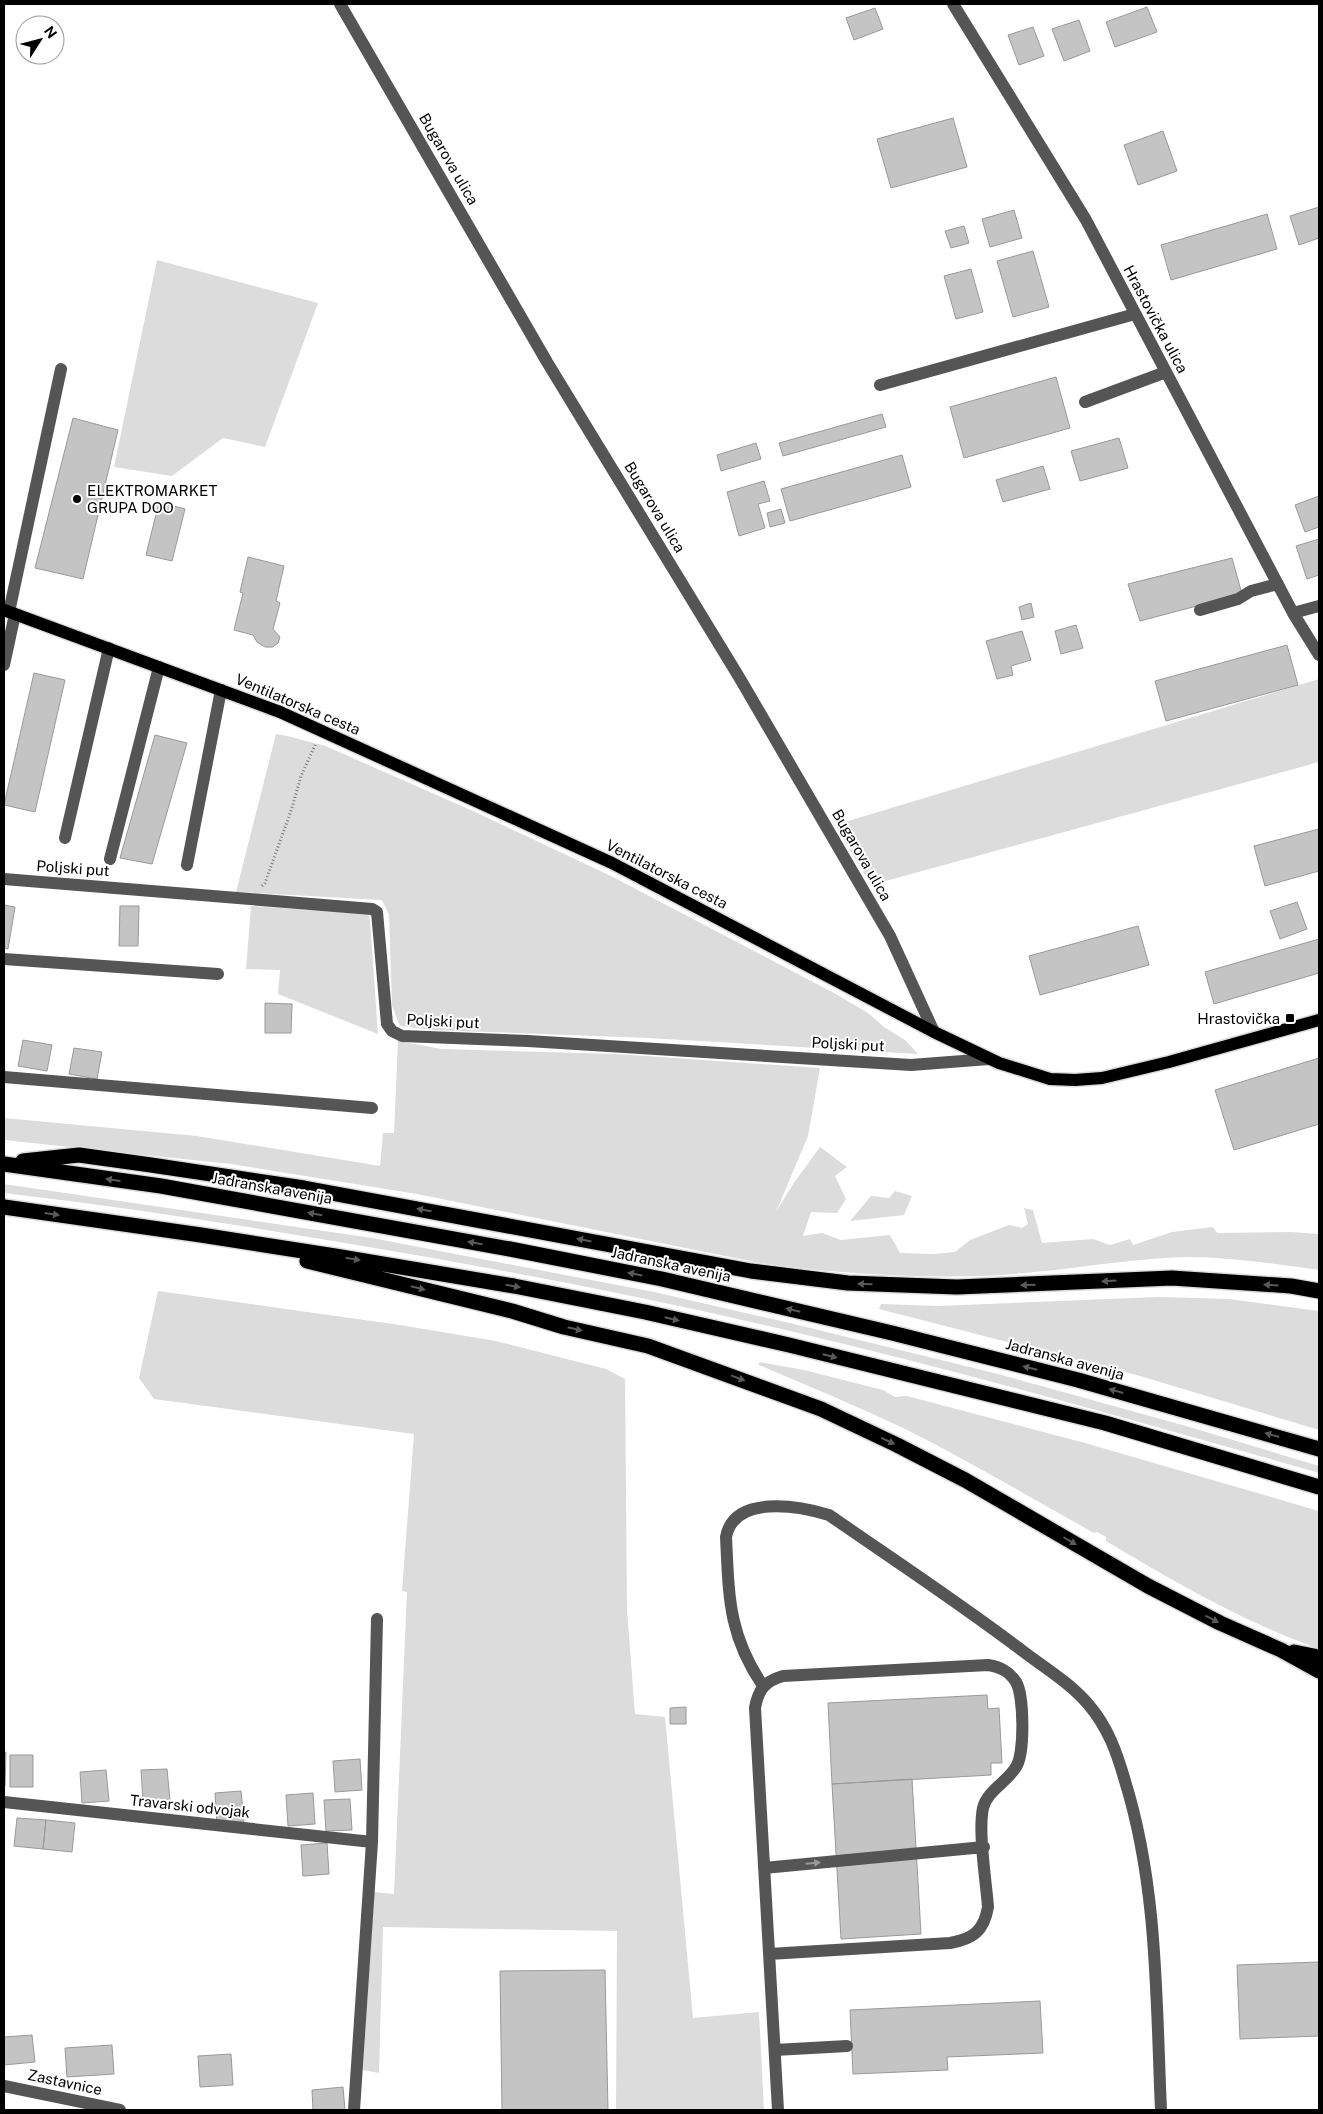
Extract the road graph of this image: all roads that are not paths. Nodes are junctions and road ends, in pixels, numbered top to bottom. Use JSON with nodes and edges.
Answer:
{"nodes":[{"id":1,"x":340,"y":4,"type":"edge"},
{"id":2,"x":953,"y":4,"type":"edge"},
{"id":3,"x":1135,"y":314,"type":"junction"},
{"id":4,"x":61,"y":369,"type":"dead end"},
{"id":5,"x":1166,"y":372,"type":"junction"},
{"id":6,"x":880,"y":385,"type":"dead end"},
{"id":7,"x":1085,"y":402,"type":"dead end"},
{"id":8,"x":1278,"y":584,"type":"junction"},
{"id":9,"x":1319,"y":606,"type":"edge"},
{"id":10,"x":1200,"y":610,"type":"dead end"},
{"id":11,"x":9,"y":612,"type":"edge"},
{"id":12,"x":1293,"y":613,"type":"junction"},
{"id":13,"x":109,"y":648,"type":"junction"},
{"id":14,"x":1319,"y":655,"type":"edge"},
{"id":15,"x":4,"y":665,"type":"edge"},
{"id":16,"x":159,"y":667,"type":"junction"},
{"id":17,"x":221,"y":690,"type":"junction"},
{"id":18,"x":65,"y":838,"type":"dead end"},
{"id":19,"x":110,"y":859,"type":"dead end"},
{"id":20,"x":187,"y":865,"type":"dead end"},
{"id":21,"x":4,"y":879,"type":"edge"},
{"id":22,"x":4,"y":959,"type":"edge"},
{"id":23,"x":218,"y":974,"type":"dead end"},
{"id":24,"x":1319,"y":1020,"type":"edge"},
{"id":25,"x":934,"y":1032,"type":"junction"},
{"id":26,"x":989,"y":1058,"type":"junction"},
{"id":27,"x":4,"y":1077,"type":"edge"},
{"id":28,"x":372,"y":1108,"type":"dead end"},
{"id":29,"x":4,"y":1164,"type":"edge"},
{"id":30,"x":4,"y":1207,"type":"edge"},
{"id":31,"x":201,"y":1235,"type":"junction"},
{"id":32,"x":1319,"y":1291,"type":"edge"},
{"id":33,"x":1319,"y":1449,"type":"edge"},
{"id":34,"x":1319,"y":1487,"type":"edge"},
{"id":35,"x":376,"y":1619,"type":"dead end"},
{"id":36,"x":1281,"y":1650,"type":"junction"},
{"id":37,"x":1319,"y":1657,"type":"edge"},
{"id":38,"x":1319,"y":1671,"type":"edge"},
{"id":39,"x":763,"y":1686,"type":"junction"},
{"id":40,"x":4,"y":1802,"type":"edge"},
{"id":41,"x":372,"y":1842,"type":"junction"},
{"id":42,"x":984,"y":1847,"type":"junction"},
{"id":43,"x":764,"y":1868,"type":"junction"},
{"id":44,"x":769,"y":1954,"type":"junction"},
{"id":45,"x":847,"y":2046,"type":"dead end"},
{"id":46,"x":775,"y":2050,"type":"junction"},
{"id":47,"x":4,"y":2086,"type":"edge"},
{"id":48,"x":120,"y":2110,"type":"edge"},
{"id":49,"x":354,"y":2110,"type":"edge"},
{"id":50,"x":778,"y":2110,"type":"edge"},
{"id":51,"x":1161,"y":2110,"type":"edge"}],
"edges":[{"from":1,"to":25,"type":"street","name":"Bugarova ulica"},
{"from":2,"to":3,"type":"street","name":"Hrastovička ulica"},
{"from":3,"to":5,"type":"street","name":"Hrastovička ulica"},
{"from":3,"to":6,"type":"street"},
{"from":4,"to":11,"type":"street"},
{"from":5,"to":7,"type":"street"},
{"from":5,"to":8,"type":"street","name":"Hrastovička ulica"},
{"from":8,"to":10,"type":"street"},
{"from":8,"to":12,"type":"street","name":"Hrastovička ulica"},
{"from":9,"to":12,"type":"street"},
{"from":11,"to":13,"type":"main road","name":"Ventilatorska cesta"},
{"from":11,"to":15,"type":"street"},
{"from":12,"to":14,"type":"street","name":"Hrastovička ulica"},
{"from":13,"to":16,"type":"main road","name":"Ventilatorska cesta"},
{"from":13,"to":18,"type":"street"},
{"from":16,"to":17,"type":"main road","name":"Ventilatorska cesta"},
{"from":16,"to":19,"type":"street"},
{"from":17,"to":20,"type":"street"},
{"from":17,"to":25,"type":"main road","name":"Ventilatorska cesta"},
{"from":21,"to":26,"type":"street","name":"Poljski put"},
{"from":22,"to":23,"type":"street"},
{"from":24,"to":26,"type":"main road","name":"Ventilatorska cesta"},
{"from":25,"to":26,"type":"main road","name":"Ventilatorska cesta"},
{"from":27,"to":28,"type":"street"},
{"from":32,"to":29,"type":"highway","one_way":true},
{"from":33,"to":29,"type":"highway","name":"Jadranska avenija","one_way":true},
{"from":30,"to":31,"type":"highway","one_way":true},
{"from":31,"to":34,"type":"highway","one_way":true},
{"from":31,"to":36,"type":"highway","one_way":true},
{"from":35,"to":41,"type":"street"},
{"from":36,"to":37,"type":"highway"},
{"from":36,"to":38,"type":"highway"},
{"from":39,"to":42,"type":"street"},
{"from":39,"to":43,"type":"street"},
{"from":39,"to":51,"type":"street"},
{"from":40,"to":41,"type":"street","name":"Travarski odvojak"},
{"from":41,"to":49,"type":"street"},
{"from":43,"to":42,"type":"street","one_way":true},
{"from":42,"to":44,"type":"street"},
{"from":43,"to":44,"type":"street"},
{"from":44,"to":46,"type":"street"},
{"from":45,"to":46,"type":"street"},
{"from":46,"to":50,"type":"street"},
{"from":47,"to":48,"type":"street","name":"Zastavnice"}]}
